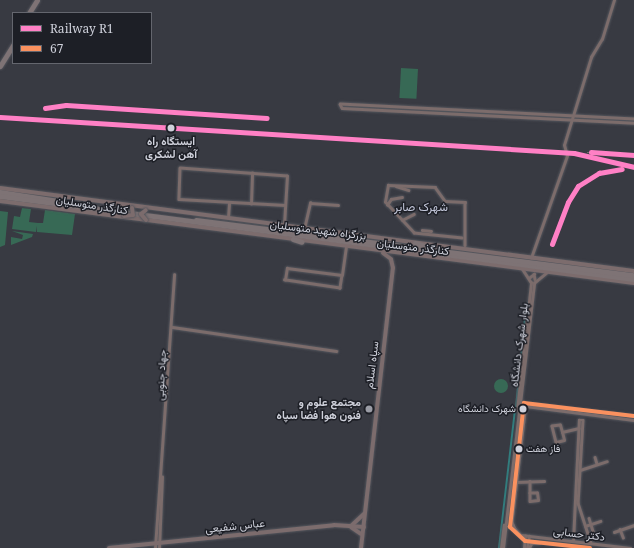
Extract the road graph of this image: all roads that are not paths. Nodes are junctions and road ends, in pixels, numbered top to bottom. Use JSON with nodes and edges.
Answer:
{"nodes":[{"id":1,"x":37,"y":0,"type":"edge"},
{"id":2,"x":41,"y":0,"type":"edge"},
{"id":3,"x":614,"y":0,"type":"edge"},
{"id":4,"x":30,"y":12,"type":"edge"},
{"id":5,"x":34,"y":12,"type":"edge"},
{"id":6,"x":12,"y":41,"type":"edge"},
{"id":7,"x":12,"y":47,"type":"edge"},
{"id":8,"x":0,"y":60,"type":"edge"},
{"id":9,"x":0,"y":66,"type":"edge"},
{"id":10,"x":390,"y":106,"type":"junction"},
{"id":11,"x":390,"y":110,"type":"junction"},
{"id":12,"x":491,"y":111,"type":"junction"},
{"id":13,"x":491,"y":116,"type":"junction"},
{"id":14,"x":573,"y":116,"type":"junction"},
{"id":15,"x":634,"y":119,"type":"edge"},
{"id":16,"x":571,"y":120,"type":"junction"},
{"id":17,"x":634,"y":123,"type":"edge"},
{"id":18,"x":252,"y":173,"type":"junction"},
{"id":19,"x":396,"y":186,"type":"junction"},
{"id":20,"x":0,"y":190,"type":"edge"},
{"id":21,"x":408,"y":190,"type":"dead end"},
{"id":22,"x":0,"y":196,"type":"edge"},
{"id":23,"x":402,"y":197,"type":"dead end"},
{"id":24,"x":74,"y":198,"type":"junction"},
{"id":25,"x":0,"y":201,"type":"edge"},
{"id":26,"x":229,"y":203,"type":"junction"},
{"id":27,"x":251,"y":204,"type":"junction"},
{"id":28,"x":285,"y":205,"type":"junction"},
{"id":29,"x":338,"y":205,"type":"dead end"},
{"id":30,"x":387,"y":205,"type":"junction"},
{"id":31,"x":86,"y":212,"type":"junction"},
{"id":32,"x":414,"y":214,"type":"dead end"},
{"id":33,"x":212,"y":217,"type":"junction"},
{"id":34,"x":228,"y":219,"type":"junction"},
{"id":35,"x":402,"y":220,"type":"junction"},
{"id":36,"x":233,"y":224,"type":"junction"},
{"id":37,"x":262,"y":224,"type":"junction"},
{"id":38,"x":189,"y":226,"type":"junction"},
{"id":39,"x":284,"y":227,"type":"junction"},
{"id":40,"x":304,"y":230,"type":"junction"},
{"id":41,"x":431,"y":231,"type":"dead end"},
{"id":42,"x":265,"y":233,"type":"junction"},
{"id":43,"x":426,"y":234,"type":"junction"},
{"id":44,"x":462,"y":238,"type":"junction"},
{"id":45,"x":302,"y":242,"type":"junction"},
{"id":46,"x":415,"y":244,"type":"junction"},
{"id":47,"x":465,"y":245,"type":"dead end"},
{"id":48,"x":346,"y":248,"type":"junction"},
{"id":49,"x":383,"y":252,"type":"junction"},
{"id":50,"x":455,"y":253,"type":"junction"},
{"id":51,"x":398,"y":254,"type":"junction"},
{"id":52,"x":531,"y":258,"type":"junction"},
{"id":53,"x":393,"y":268,"type":"junction"},
{"id":54,"x":521,"y":268,"type":"junction"},
{"id":55,"x":634,"y":271,"type":"edge"},
{"id":56,"x":550,"y":272,"type":"junction"},
{"id":57,"x":174,"y":275,"type":"dead end"},
{"id":58,"x":342,"y":275,"type":"junction"},
{"id":59,"x":634,"y":275,"type":"edge"},
{"id":60,"x":581,"y":276,"type":"junction"},
{"id":61,"x":530,"y":277,"type":"junction"},
{"id":62,"x":626,"y":278,"type":"junction"},
{"id":63,"x":535,"y":279,"type":"junction"},
{"id":64,"x":634,"y":279,"type":"edge"},
{"id":65,"x":634,"y":283,"type":"edge"},
{"id":66,"x":529,"y":317,"type":"junction"},
{"id":67,"x":172,"y":327,"type":"junction"},
{"id":68,"x":336,"y":351,"type":"dead end"},
{"id":69,"x":525,"y":405,"type":"junction"},
{"id":70,"x":574,"y":413,"type":"junction"},
{"id":71,"x":589,"y":415,"type":"junction"},
{"id":72,"x":634,"y":416,"type":"edge"},
{"id":73,"x":579,"y":420,"type":"junction"},
{"id":74,"x":583,"y":420,"type":"junction"},
{"id":75,"x":634,"y":420,"type":"edge"},
{"id":76,"x":578,"y":428,"type":"junction"},
{"id":77,"x":562,"y":432,"type":"junction"},
{"id":78,"x":580,"y":434,"type":"junction"},
{"id":79,"x":595,"y":457,"type":"dead end"},
{"id":80,"x":607,"y":461,"type":"dead end"},
{"id":81,"x":597,"y":464,"type":"junction"},
{"id":82,"x":579,"y":466,"type":"junction"},
{"id":83,"x":580,"y":470,"type":"junction"},
{"id":84,"x":530,"y":481,"type":"junction"},
{"id":85,"x":544,"y":481,"type":"dead end"},
{"id":86,"x":515,"y":482,"type":"junction"},
{"id":87,"x":530,"y":493,"type":"dead end"},
{"id":88,"x":366,"y":507,"type":"junction"},
{"id":89,"x":575,"y":510,"type":"junction"},
{"id":90,"x":580,"y":510,"type":"junction"},
{"id":91,"x":364,"y":514,"type":"junction"},
{"id":92,"x":589,"y":518,"type":"dead end"},
{"id":93,"x":600,"y":521,"type":"dead end"},
{"id":94,"x":591,"y":524,"type":"junction"},
{"id":95,"x":634,"y":525,"type":"edge"},
{"id":96,"x":350,"y":526,"type":"junction"},
{"id":97,"x":585,"y":526,"type":"junction"},
{"id":98,"x":363,"y":528,"type":"junction"},
{"id":99,"x":620,"y":529,"type":"junction"},
{"id":100,"x":593,"y":531,"type":"dead end"},
{"id":101,"x":614,"y":532,"type":"dead end"},
{"id":102,"x":361,"y":534,"type":"junction"},
{"id":103,"x":527,"y":536,"type":"junction"},
{"id":104,"x":623,"y":537,"type":"dead end"},
{"id":105,"x":526,"y":541,"type":"junction"},
{"id":106,"x":573,"y":542,"type":"junction"},
{"id":107,"x":591,"y":544,"type":"junction"},
{"id":108,"x":157,"y":545,"type":"edge"},
{"id":109,"x":572,"y":547,"type":"edge"},
{"id":110,"x":109,"y":548,"type":"edge"},
{"id":111,"x":123,"y":548,"type":"edge"},
{"id":112,"x":361,"y":548,"type":"edge"},
{"id":113,"x":502,"y":548,"type":"edge"},
{"id":114,"x":527,"y":548,"type":"edge"},
{"id":115,"x":552,"y":548,"type":"edge"},
{"id":116,"x":590,"y":548,"type":"edge"},
{"id":117,"x":630,"y":548,"type":"edge"}],
"edges":[{"from":1,"to":4,"type":"highway"},
{"from":2,"to":5,"type":"highway"},
{"from":3,"to":14,"type":"street"},
{"from":6,"to":8,"type":"highway"},
{"from":7,"to":9,"type":"highway"},
{"from":10,"to":11,"type":"street"},
{"from":10,"to":11,"type":"street"},
{"from":10,"to":12,"type":"street"},
{"from":11,"to":13,"type":"street"},
{"from":12,"to":13,"type":"street"},
{"from":12,"to":14,"type":"street"},
{"from":13,"to":16,"type":"street"},
{"from":14,"to":15,"type":"street"},
{"from":14,"to":16,"type":"street"},
{"from":16,"to":17,"type":"street"},
{"from":16,"to":52,"type":"street"},
{"from":18,"to":26,"type":"street"},
{"from":18,"to":27,"type":"street"},
{"from":18,"to":28,"type":"street"},
{"from":19,"to":21,"type":"street"},
{"from":19,"to":30,"type":"street"},
{"from":19,"to":44,"type":"street"},
{"from":20,"to":24,"type":"main road","name":"کنارگذر متوسلیان"},
{"from":20,"to":36,"type":"highway","name":"بزرگراه شهید متوسلیان"},
{"from":22,"to":42,"type":"highway","name":"بزرگراه شهید متوسلیان"},
{"from":23,"to":30,"type":"street"},
{"from":24,"to":31,"type":"main road","bridge":true},
{"from":24,"to":33,"type":"main road","name":"کنارگذر متوسلیان"},
{"from":25,"to":31,"type":"main road","name":"کنارگذر متوسلیان"},
{"from":26,"to":27,"type":"street"},
{"from":26,"to":34,"type":"street"},
{"from":27,"to":28,"type":"street"},
{"from":28,"to":39,"type":"street"},
{"from":29,"to":40,"type":"street"},
{"from":30,"to":35,"type":"street"},
{"from":31,"to":38,"type":"main road","name":"کنارگذر متوسلیان"},
{"from":32,"to":35,"type":"street"},
{"from":33,"to":34,"type":"main road","name":"کنارگذر متوسلیان"},
{"from":33,"to":38,"type":"main road","bridge":true},
{"from":34,"to":37,"type":"main road","name":"کنارگذر متوسلیان"},
{"from":35,"to":43,"type":"street"},
{"from":36,"to":37,"type":"highway"},
{"from":36,"to":50,"type":"highway","name":"بزرگراه شهید متوسلیان"},
{"from":37,"to":39,"type":"main road","name":"کنارگذر متوسلیان"},
{"from":38,"to":45,"type":"main road","name":"کنارگذر متوسلیان"},
{"from":39,"to":40,"type":"main road","name":"کنارگذر متوسلیان"},
{"from":40,"to":46,"type":"main road","name":"کنارگذر متوسلیان"},
{"from":41,"to":43,"type":"street"},
{"from":42,"to":45,"type":"highway"},
{"from":42,"to":62,"type":"highway","name":"بزرگراه شهید متوسلیان"},
{"from":43,"to":44,"type":"street"},
{"from":44,"to":47,"type":"street"},
{"from":45,"to":48,"type":"main road","name":"کنارگذر متوسلیان"},
{"from":46,"to":50,"type":"highway"},
{"from":46,"to":52,"type":"main road","name":"کنارگذر متوسلیان"},
{"from":48,"to":49,"type":"main road","name":"کنارگذر متوسلیان"},
{"from":48,"to":58,"type":"street"},
{"from":49,"to":51,"type":"main road","name":"کنارگذر متوسلیان"},
{"from":49,"to":53,"type":"main road"},
{"from":50,"to":59,"type":"highway","name":"بزرگراه شهید متوسلیان"},
{"from":51,"to":53,"type":"main road","name":"سپاه اسلام"},
{"from":51,"to":54,"type":"main road","name":"کنارگذر متوسلیان"},
{"from":52,"to":55,"type":"main road","name":"کنارگذر متوسلیان"},
{"from":53,"to":88,"type":"main road","name":"سپاه اسلام"},
{"from":54,"to":56,"type":"main road","name":"کنارگذر متوسلیان"},
{"from":54,"to":61,"type":"street"},
{"from":56,"to":60,"type":"main road","name":"کنارگذر متوسلیان"},
{"from":56,"to":63,"type":"street"},
{"from":57,"to":67,"type":"street","name":"جهاد جنوبی"},
{"from":58,"to":58,"type":"street"},
{"from":60,"to":62,"type":"main road"},
{"from":60,"to":65,"type":"main road","name":"کنارگذر متوسلیان"},
{"from":61,"to":63,"type":"street"},
{"from":61,"to":66,"type":"street","name":"بلوار شهرک دانشگاه"},
{"from":62,"to":64,"type":"highway","name":"بزرگراه شهید متوسلیان"},
{"from":63,"to":66,"type":"street","name":"بلوار شهرک دانشگاه"},
{"from":66,"to":113,"type":"street","name":"بلوار شهرک دانشگاه"},
{"from":67,"to":68,"type":"street"},
{"from":67,"to":108,"type":"street","name":"جهاد جنوبی"},
{"from":69,"to":70,"type":"street"},
{"from":69,"to":72,"type":"street"},
{"from":69,"to":86,"type":"street"},
{"from":70,"to":71,"type":"street"},
{"from":70,"to":73,"type":"street"},
{"from":71,"to":74,"type":"street"},
{"from":71,"to":75,"type":"street"},
{"from":73,"to":74,"type":"street"},
{"from":73,"to":76,"type":"street"},
{"from":74,"to":78,"type":"street"},
{"from":76,"to":77,"type":"street"},
{"from":76,"to":78,"type":"street"},
{"from":77,"to":77,"type":"street"},
{"from":78,"to":82,"type":"street"},
{"from":79,"to":81,"type":"street"},
{"from":80,"to":81,"type":"street"},
{"from":81,"to":83,"type":"street"},
{"from":82,"to":83,"type":"street"},
{"from":82,"to":89,"type":"street"},
{"from":83,"to":90,"type":"street"},
{"from":84,"to":85,"type":"street"},
{"from":84,"to":86,"type":"street"},
{"from":84,"to":87,"type":"street"},
{"from":86,"to":103,"type":"street"},
{"from":86,"to":105,"type":"street"},
{"from":88,"to":91,"type":"main road","name":"سپاه اسلام"},
{"from":88,"to":98,"type":"main road","name":"سپاه اسلام"},
{"from":89,"to":90,"type":"street"},
{"from":89,"to":106,"type":"street"},
{"from":90,"to":97,"type":"street"},
{"from":91,"to":96,"type":"main road"},
{"from":91,"to":98,"type":"main road","name":"سپاه اسلام"},
{"from":92,"to":94,"type":"street"},
{"from":93,"to":94,"type":"street"},
{"from":94,"to":97,"type":"street"},
{"from":94,"to":100,"type":"street"},
{"from":95,"to":99,"type":"street"},
{"from":96,"to":98,"type":"main road","name":"عباس شفیعی"},
{"from":96,"to":102,"type":"main road"},
{"from":96,"to":108,"type":"main road","name":"عباس شفیعی"},
{"from":97,"to":107,"type":"street"},
{"from":98,"to":102,"type":"main road","name":"سپاه اسلام"},
{"from":98,"to":112,"type":"main road","name":"سپاه اسلام"},
{"from":99,"to":101,"type":"street"},
{"from":99,"to":104,"type":"street"},
{"from":102,"to":112,"type":"main road","name":"سپاه اسلام"},
{"from":103,"to":105,"type":"street"},
{"from":103,"to":106,"type":"street","name":"دکتر حسابی"},
{"from":105,"to":109,"type":"street","name":"دکتر حسابی"},
{"from":105,"to":114,"type":"street"},
{"from":106,"to":107,"type":"street","name":"دکتر حسابی"},
{"from":107,"to":117,"type":"street","name":"دکتر حسابی"},
{"from":108,"to":110,"type":"main road","name":"عباس شفیعی"},
{"from":108,"to":111,"type":"main road","name":"عباس شفیعی"},
{"from":109,"to":116,"type":"street","name":"دکتر حسابی"},
{"from":114,"to":115,"type":"street"}]}
